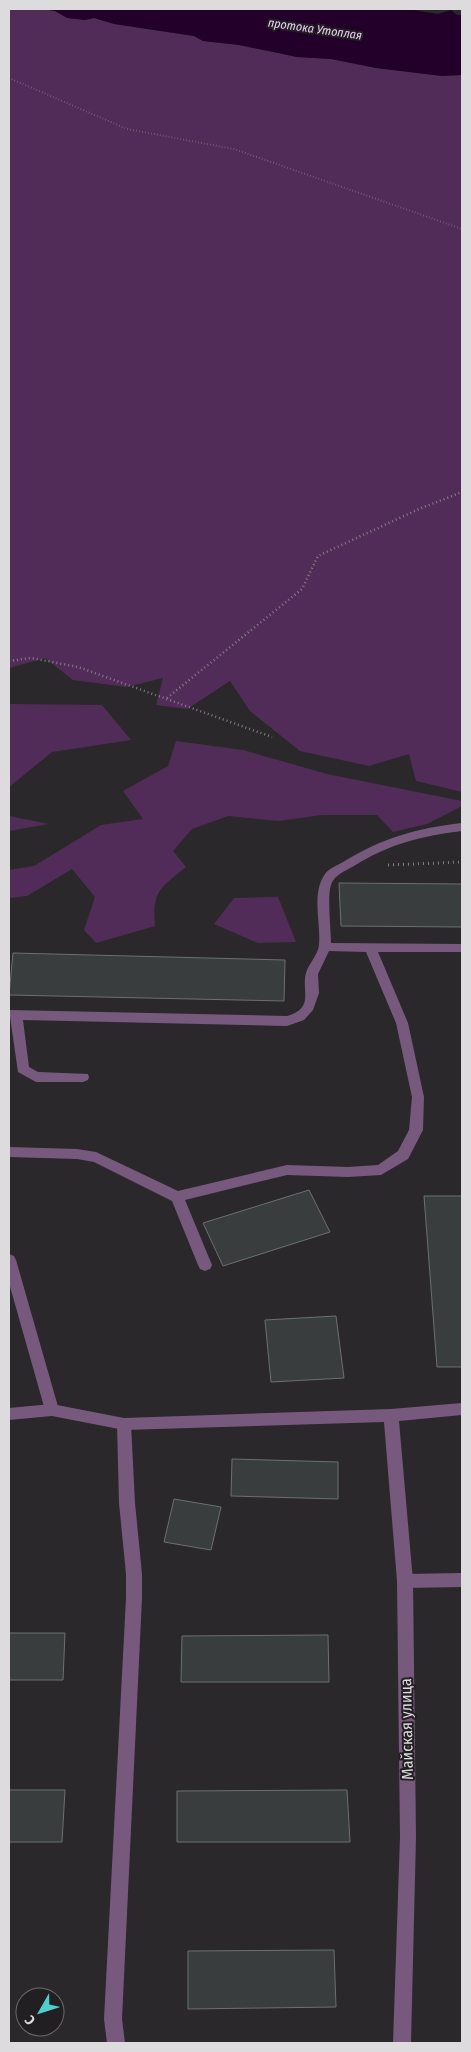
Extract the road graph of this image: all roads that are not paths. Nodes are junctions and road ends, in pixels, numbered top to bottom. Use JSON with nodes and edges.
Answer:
{"nodes":[{"id":1,"x":462,"y":827,"type":"edge"},
{"id":2,"x":370,"y":946,"type":"junction"},
{"id":3,"x":325,"y":947,"type":"junction"},
{"id":4,"x":462,"y":948,"type":"edge"},
{"id":5,"x":12,"y":1015,"type":"edge"},
{"id":6,"x":83,"y":1077,"type":"dead end"},
{"id":7,"x":9,"y":1152,"type":"edge"},
{"id":8,"x":177,"y":1198,"type":"junction"},
{"id":9,"x":9,"y":1260,"type":"edge"},
{"id":10,"x":205,"y":1265,"type":"dead end"},
{"id":11,"x":462,"y":1409,"type":"edge"},
{"id":12,"x":52,"y":1410,"type":"junction"},
{"id":13,"x":9,"y":1414,"type":"edge"},
{"id":14,"x":391,"y":1415,"type":"junction"},
{"id":15,"x":124,"y":1424,"type":"junction"},
{"id":16,"x":462,"y":1580,"type":"edge"},
{"id":17,"x":405,"y":1581,"type":"junction"},
{"id":18,"x":116,"y":2043,"type":"edge"},
{"id":19,"x":402,"y":2043,"type":"edge"}],
"edges":[{"from":1,"to":3,"type":"street"},
{"from":2,"to":3,"type":"street"},
{"from":2,"to":4,"type":"street"},
{"from":2,"to":8,"type":"street"},
{"from":3,"to":5,"type":"street"},
{"from":5,"to":6,"type":"street"},
{"from":7,"to":8,"type":"street"},
{"from":8,"to":10,"type":"street"},
{"from":9,"to":12,"type":"street"},
{"from":11,"to":14,"type":"street"},
{"from":12,"to":13,"type":"street"},
{"from":12,"to":15,"type":"street"},
{"from":14,"to":15,"type":"street"},
{"from":14,"to":17,"type":"street","name":"Майская улица"},
{"from":15,"to":18,"type":"street"},
{"from":16,"to":17,"type":"street"},
{"from":17,"to":19,"type":"street","name":"Майская улица"}]}
